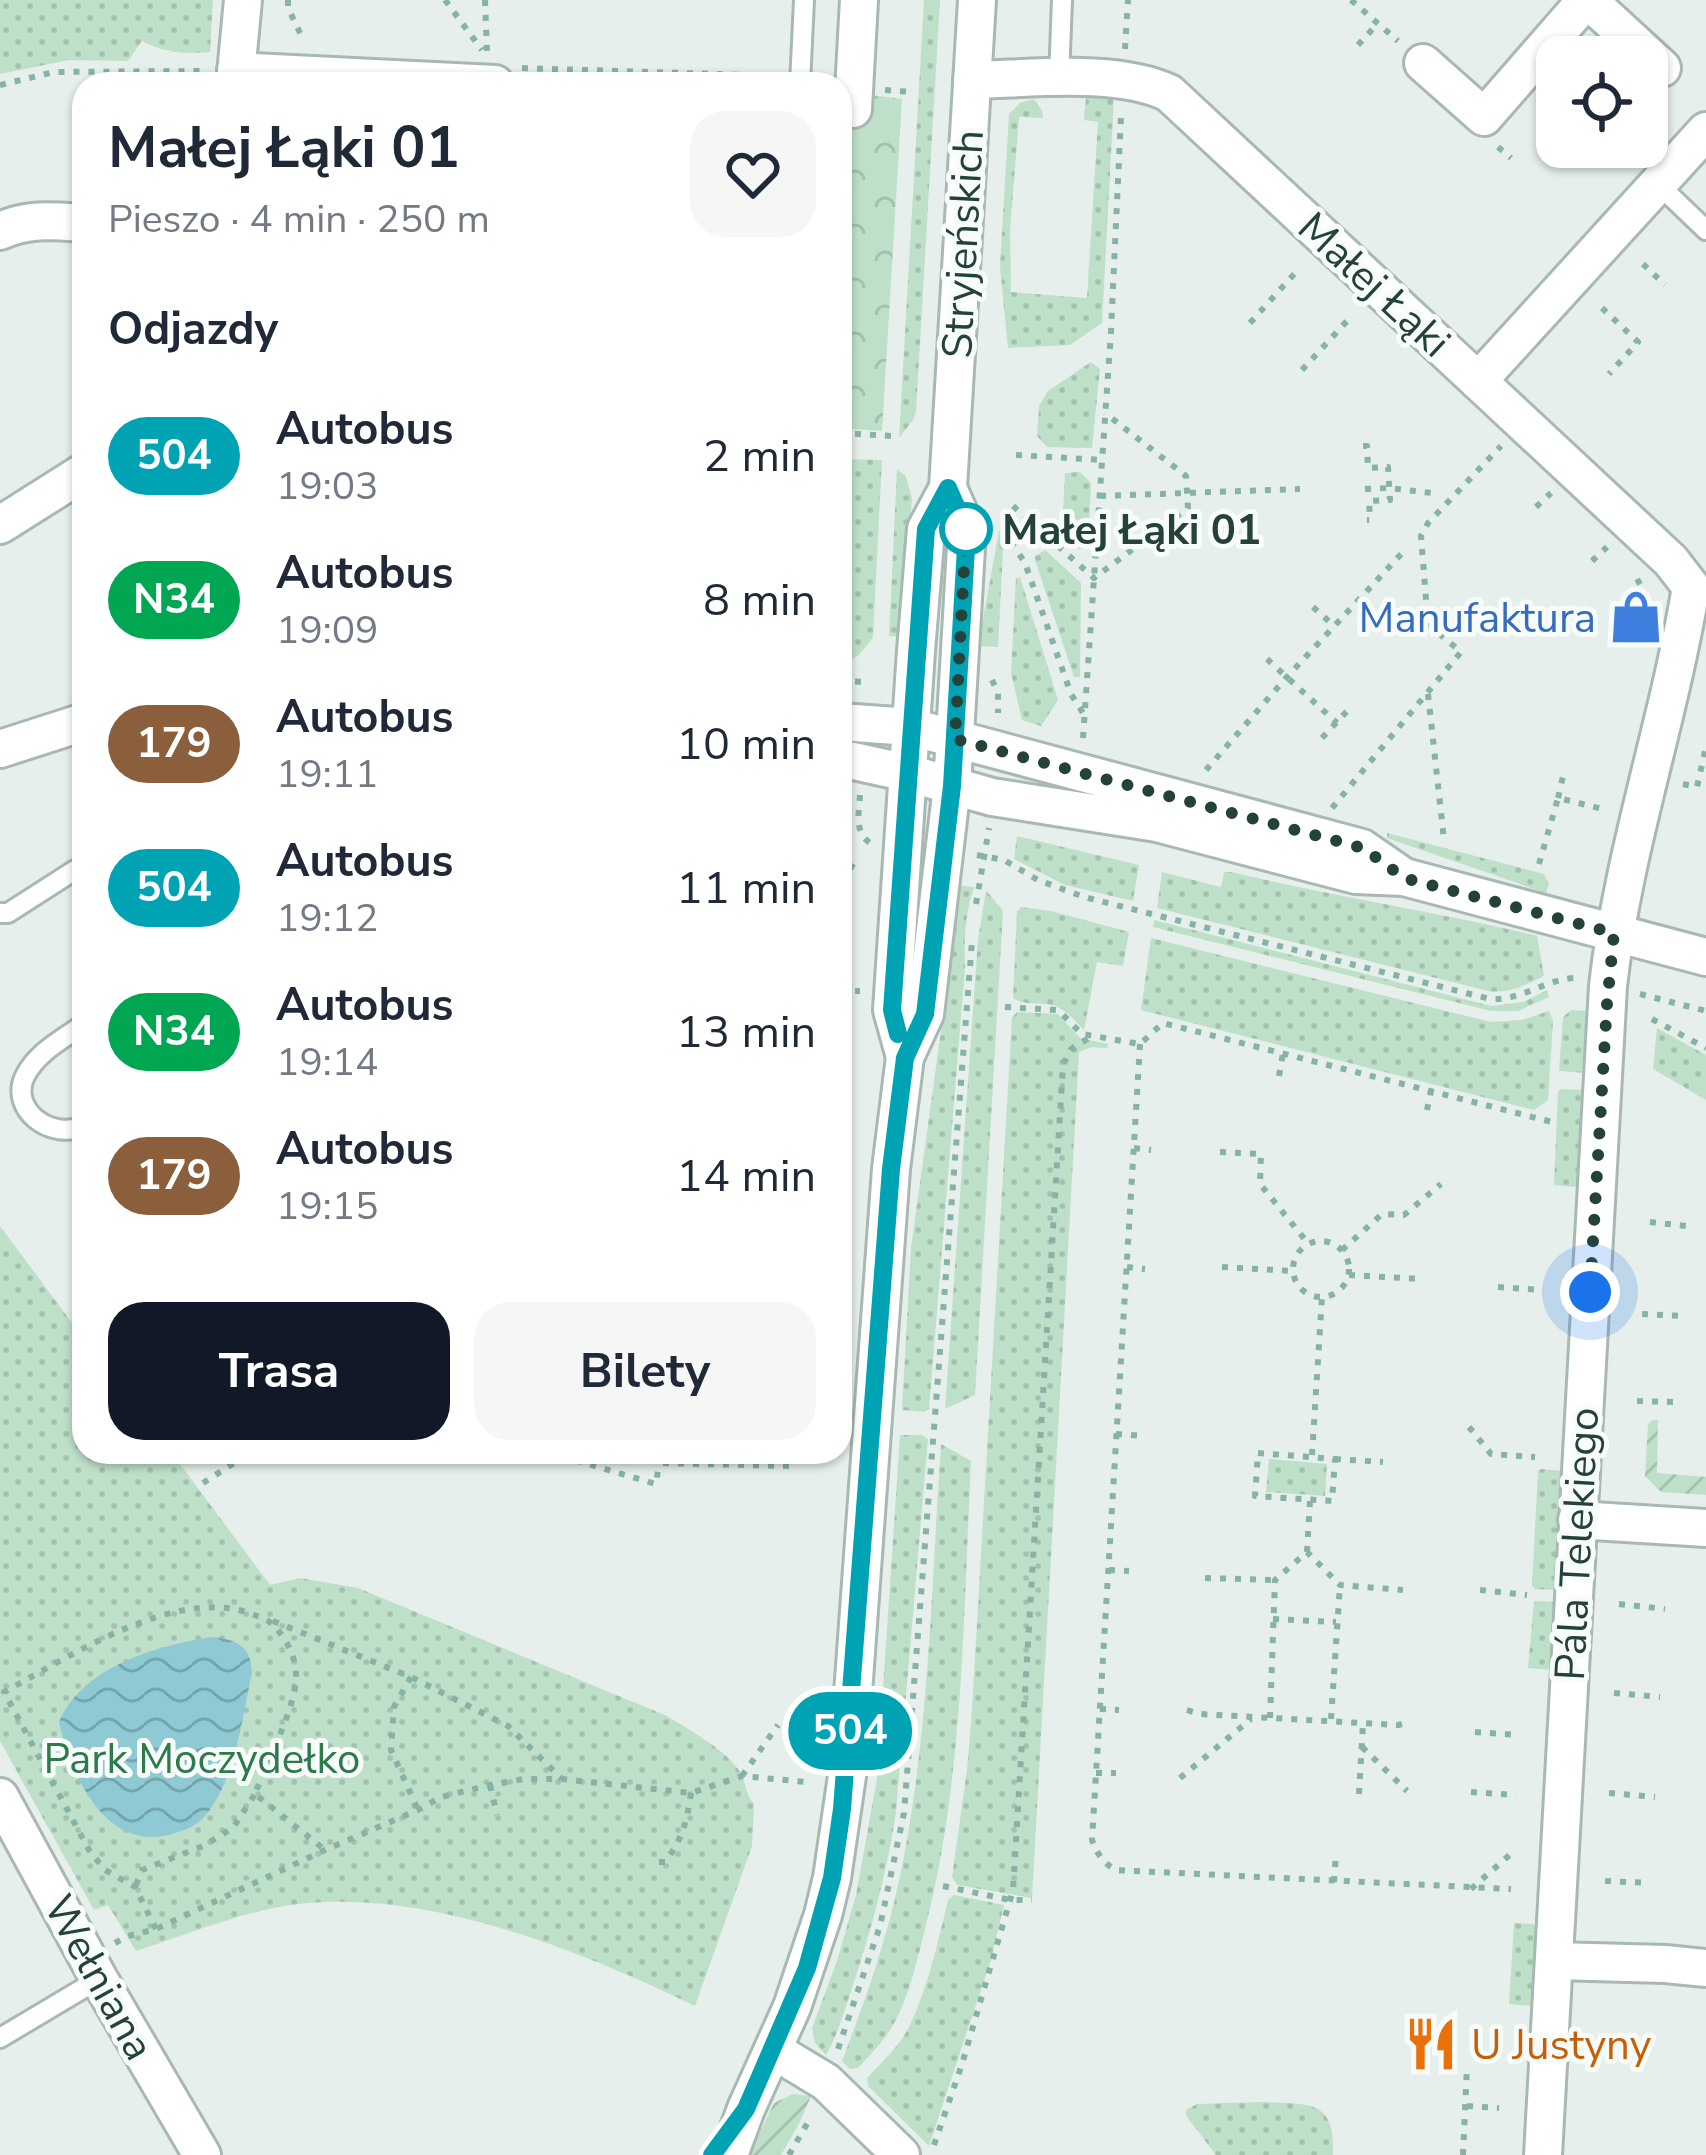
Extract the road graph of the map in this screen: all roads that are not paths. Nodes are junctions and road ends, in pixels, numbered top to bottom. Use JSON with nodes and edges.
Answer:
{"nodes":[{"id":1,"x":243,"y":0,"type":"edge"},
{"id":2,"x":804,"y":0,"type":"edge"},
{"id":3,"x":859,"y":0,"type":"edge"},
{"id":4,"x":977,"y":0,"type":"edge"},
{"id":5,"x":1062,"y":0,"type":"edge"},
{"id":6,"x":1587,"y":0,"type":"edge"},
{"id":7,"x":1626,"y":36,"type":"edge"},
{"id":8,"x":1423,"y":63,"type":"road end"},
{"id":9,"x":227,"y":72,"type":"edge"},
{"id":10,"x":801,"y":72,"type":"edge"},
{"id":11,"x":1059,"y":78,"type":"junction"},
{"id":12,"x":972,"y":80,"type":"junction"},
{"id":13,"x":852,"y":109,"type":"edge"},
{"id":14,"x":1706,"y":131,"type":"edge"},
{"id":15,"x":1659,"y":184,"type":"junction"},
{"id":16,"x":72,"y":222,"type":"edge"},
{"id":17,"x":1706,"y":230,"type":"edge"},
{"id":18,"x":0,"y":231,"type":"edge"},
{"id":19,"x":1478,"y":381,"type":"junction"},
{"id":20,"x":72,"y":480,"type":"edge"},
{"id":21,"x":948,"y":488,"type":"junction"},
{"id":22,"x":0,"y":525,"type":"edge"},
{"id":23,"x":1699,"y":583,"type":"edge"},
{"id":24,"x":852,"y":723,"type":"edge"},
{"id":25,"x":72,"y":726,"type":"edge"},
{"id":26,"x":910,"y":727,"type":"junction"},
{"id":27,"x":955,"y":739,"type":"junction"},
{"id":28,"x":0,"y":749,"type":"edge"},
{"id":29,"x":852,"y":761,"type":"edge"},
{"id":30,"x":908,"y":773,"type":"junction"},
{"id":31,"x":952,"y":786,"type":"junction"},
{"id":32,"x":72,"y":872,"type":"edge"},
{"id":33,"x":1404,"y":878,"type":"junction"},
{"id":34,"x":0,"y":913,"type":"edge"},
{"id":35,"x":1614,"y":933,"type":"junction"},
{"id":36,"x":1706,"y":957,"type":"edge"},
{"id":37,"x":72,"y":1032,"type":"edge"},
{"id":38,"x":905,"y":1058,"type":"junction"},
{"id":39,"x":72,"y":1131,"type":"edge"},
{"id":40,"x":1577,"y":1520,"type":"junction"},
{"id":41,"x":1706,"y":1528,"type":"edge"},
{"id":42,"x":0,"y":1797,"type":"edge"},
{"id":43,"x":1554,"y":1960,"type":"junction"},
{"id":44,"x":93,"y":1968,"type":"junction"},
{"id":45,"x":1706,"y":1969,"type":"edge"},
{"id":46,"x":0,"y":2038,"type":"edge"},
{"id":47,"x":773,"y":2050,"type":"junction"},
{"id":48,"x":746,"y":2109,"type":"junction"},
{"id":49,"x":889,"y":2142,"type":"edge"},
{"id":50,"x":202,"y":2155,"type":"edge"},
{"id":51,"x":712,"y":2155,"type":"edge"},
{"id":52,"x":729,"y":2155,"type":"edge"},
{"id":53,"x":1543,"y":2155,"type":"edge"}],
"edges":[{"from":1,"to":9,"type":"street"},
{"from":2,"to":10,"type":"lane"},
{"from":3,"to":13,"type":"street"},
{"from":4,"to":12,"type":"street","name":"Stryjeńskich"},
{"from":5,"to":11,"type":"lane"},
{"from":6,"to":7,"type":"street"},
{"from":6,"to":8,"type":"street"},
{"from":11,"to":12,"type":"street","name":"Małej Łąki"},
{"from":11,"to":19,"type":"street","name":"Małej Łąki"},
{"from":12,"to":21,"type":"street","name":"Stryjeńskich"},
{"from":14,"to":15,"type":"street","name":"Małej Łąki"},
{"from":15,"to":17,"type":"lane"},
{"from":15,"to":19,"type":"street","name":"Małej Łąki"},
{"from":16,"to":18,"type":"street"},
{"from":19,"to":23,"type":"street"},
{"from":20,"to":22,"type":"street"},
{"from":21,"to":26,"type":"street","name":"Stryjeńskich"},
{"from":21,"to":27,"type":"street","name":"Stryjeńskich"},
{"from":23,"to":35,"type":"street","name":"Pála Telekiego"},
{"from":24,"to":26,"type":"street"},
{"from":25,"to":28,"type":"street"},
{"from":26,"to":27,"type":"street"},
{"from":26,"to":30,"type":"street","name":"Stryjeńskich"},
{"from":27,"to":31,"type":"street","name":"Stryjeńskich"},
{"from":27,"to":33,"type":"street"},
{"from":29,"to":30,"type":"street"},
{"from":30,"to":31,"type":"street"},
{"from":30,"to":38,"type":"street","name":"Stryjeńskich"},
{"from":31,"to":33,"type":"street"},
{"from":31,"to":38,"type":"street","name":"Stryjeńskich"},
{"from":32,"to":34,"type":"lane"},
{"from":33,"to":35,"type":"street"},
{"from":35,"to":36,"type":"street"},
{"from":35,"to":40,"type":"street","name":"Pála Telekiego"},
{"from":37,"to":39,"type":"lane"},
{"from":38,"to":47,"type":"street","name":"Stryjeńskich"},
{"from":40,"to":41,"type":"street"},
{"from":40,"to":43,"type":"street","name":"Pála Telekiego"},
{"from":42,"to":44,"type":"street","name":"Wełniana"},
{"from":43,"to":45,"type":"street"},
{"from":43,"to":53,"type":"street","name":"Pála Telekiego"},
{"from":44,"to":46,"type":"lane"},
{"from":44,"to":50,"type":"street","name":"Wełniana"},
{"from":47,"to":48,"type":"street","name":"Stryjeńskich"},
{"from":47,"to":49,"type":"street"},
{"from":48,"to":51,"type":"street","name":"Stryjeńskich"},
{"from":48,"to":52,"type":"street","name":"Stryjeńskich"}]}
